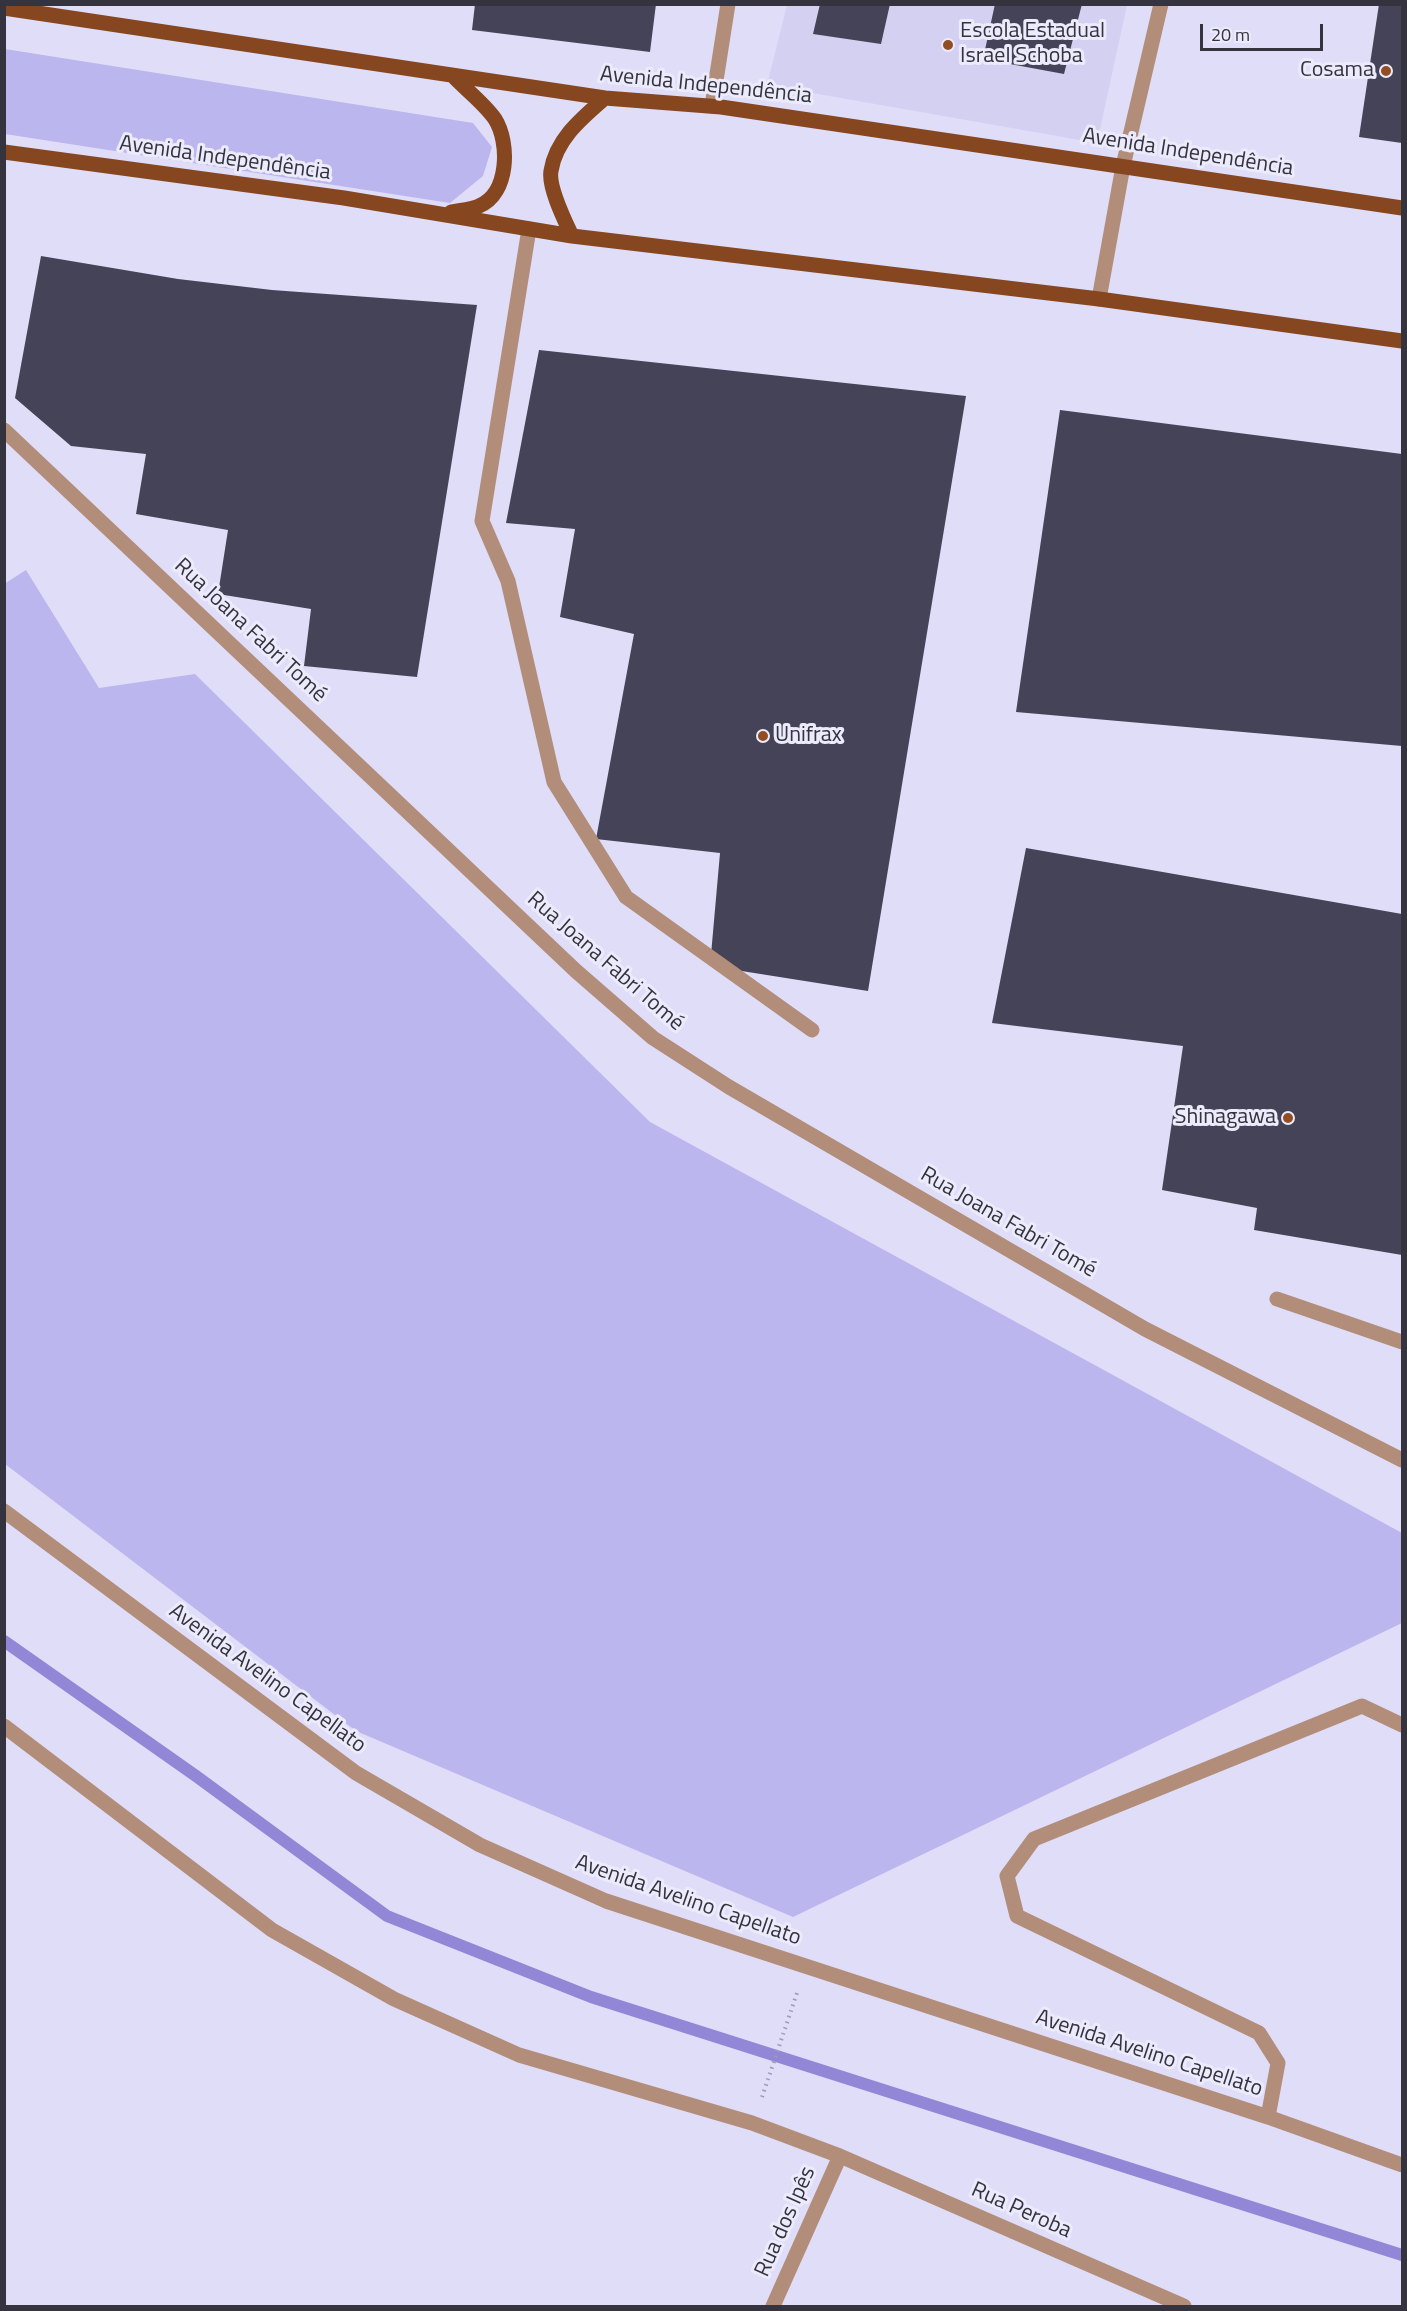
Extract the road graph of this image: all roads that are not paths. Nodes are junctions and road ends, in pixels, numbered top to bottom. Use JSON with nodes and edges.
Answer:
{"nodes":[{"id":1,"x":728,"y":4,"type":"edge"},
{"id":2,"x":1161,"y":4,"type":"edge"},
{"id":3,"x":4,"y":8,"type":"edge"},
{"id":4,"x":452,"y":75,"type":"junction"},
{"id":5,"x":605,"y":98,"type":"junction"},
{"id":6,"x":712,"y":106,"type":"junction"},
{"id":7,"x":4,"y":152,"type":"edge"},
{"id":8,"x":1123,"y":166,"type":"junction"},
{"id":9,"x":1402,"y":208,"type":"edge"},
{"id":10,"x":442,"y":214,"type":"junction"},
{"id":11,"x":529,"y":229,"type":"junction"},
{"id":12,"x":572,"y":236,"type":"junction"},
{"id":13,"x":1099,"y":299,"type":"junction"},
{"id":14,"x":1402,"y":341,"type":"edge"},
{"id":15,"x":4,"y":430,"type":"edge"},
{"id":16,"x":812,"y":1030,"type":"dead end"},
{"id":17,"x":1277,"y":1299,"type":"dead end"},
{"id":18,"x":1402,"y":1342,"type":"edge"},
{"id":19,"x":1402,"y":1460,"type":"edge"},
{"id":20,"x":4,"y":1511,"type":"edge"},
{"id":21,"x":4,"y":1725,"type":"edge"},
{"id":22,"x":1402,"y":1725,"type":"edge"},
{"id":23,"x":1268,"y":2117,"type":"junction"},
{"id":24,"x":840,"y":2156,"type":"junction"},
{"id":25,"x":1402,"y":2165,"type":"edge"},
{"id":26,"x":773,"y":2307,"type":"edge"},
{"id":27,"x":1184,"y":2307,"type":"edge"}],
"edges":[{"from":1,"to":6,"type":"street"},
{"from":2,"to":8,"type":"street"},
{"from":3,"to":4,"type":"main road","name":"Avenida Independência"},
{"from":4,"to":5,"type":"main road","name":"Avenida Independência"},
{"from":4,"to":10,"type":"main road"},
{"from":5,"to":6,"type":"main road","name":"Avenida Independência"},
{"from":5,"to":12,"type":"main road"},
{"from":6,"to":8,"type":"main road","name":"Avenida Independência"},
{"from":7,"to":10,"type":"main road","name":"Avenida Independência"},
{"from":8,"to":9,"type":"main road","name":"Avenida Independência"},
{"from":8,"to":13,"type":"street"},
{"from":10,"to":11,"type":"main road","name":"Avenida Independência"},
{"from":11,"to":12,"type":"main road","name":"Avenida Independência"},
{"from":11,"to":16,"type":"street"},
{"from":12,"to":13,"type":"main road","name":"Avenida Independência"},
{"from":13,"to":14,"type":"main road","name":"Avenida Independência"},
{"from":15,"to":19,"type":"street","name":"Rua Joana Fabri Tomé"},
{"from":17,"to":18,"type":"street"},
{"from":20,"to":23,"type":"street","name":"Avenida Avelino Capellato"},
{"from":21,"to":24,"type":"street"},
{"from":22,"to":23,"type":"street"},
{"from":23,"to":25,"type":"street","name":"Avenida Avelino Capellato"},
{"from":24,"to":26,"type":"street","name":"Rua dos Ipês"},
{"from":24,"to":27,"type":"street","name":"Rua Peroba"}]}
